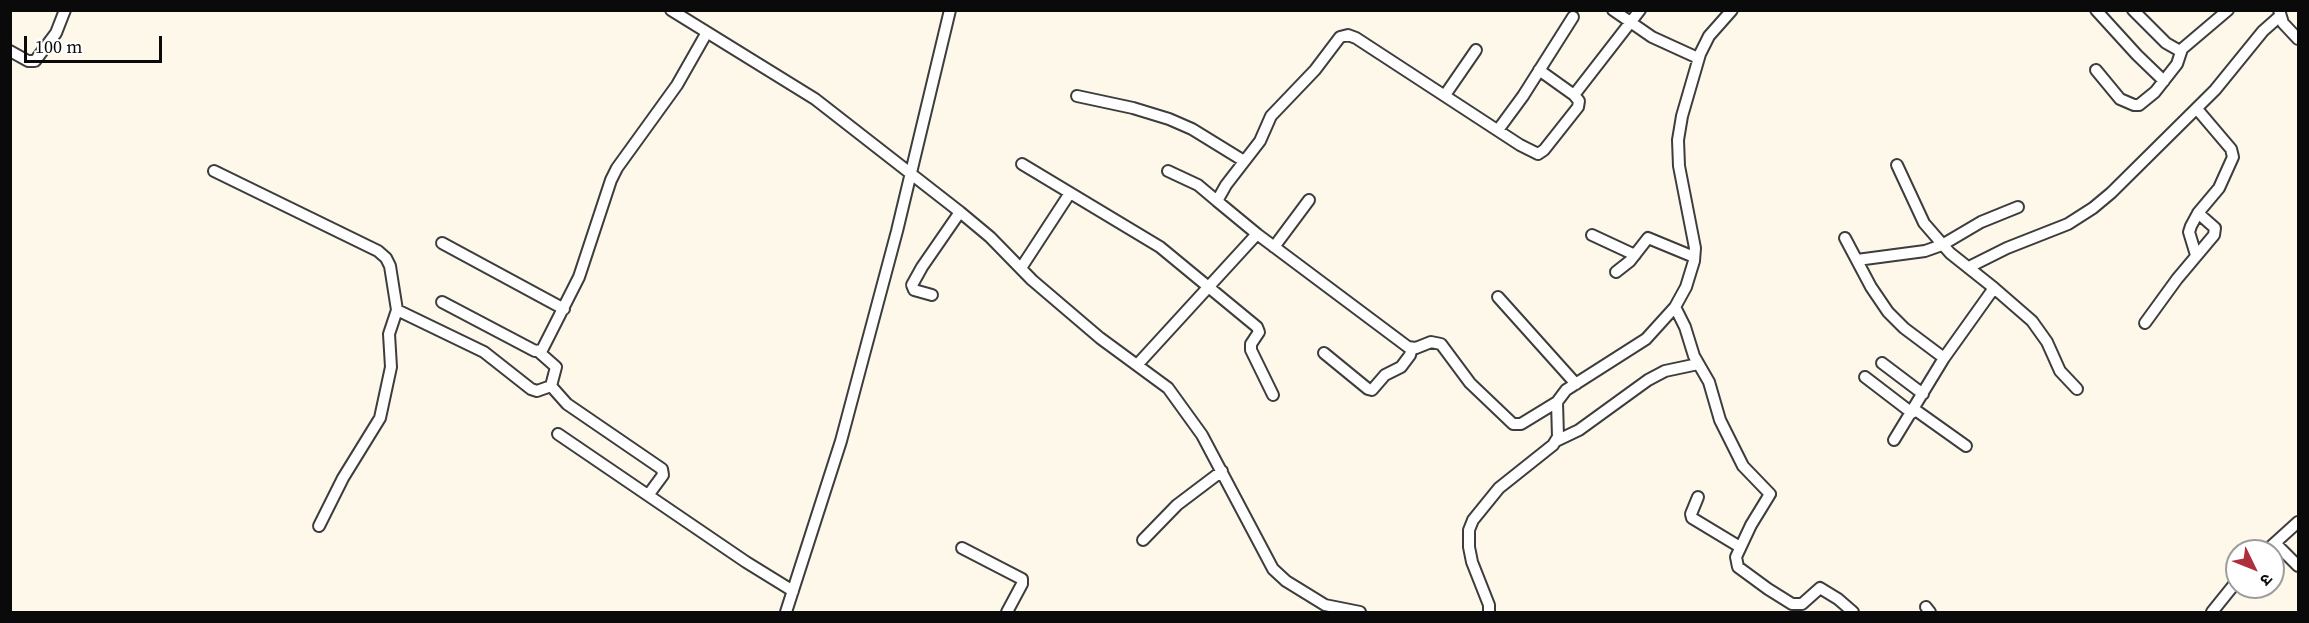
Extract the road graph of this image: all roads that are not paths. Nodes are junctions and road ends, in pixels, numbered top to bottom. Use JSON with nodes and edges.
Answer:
{"nodes":[{"id":1,"x":65,"y":10,"type":"edge"},
{"id":2,"x":671,"y":10,"type":"edge"},
{"id":3,"x":950,"y":10,"type":"edge"},
{"id":4,"x":1613,"y":10,"type":"edge"},
{"id":5,"x":1640,"y":10,"type":"edge"},
{"id":6,"x":1731,"y":10,"type":"edge"},
{"id":7,"x":2096,"y":10,"type":"edge"},
{"id":8,"x":2133,"y":10,"type":"edge"},
{"id":9,"x":2228,"y":10,"type":"edge"},
{"id":10,"x":2280,"y":13,"type":"edge"},
{"id":11,"x":1573,"y":17,"type":"dead end"},
{"id":12,"x":1631,"y":23,"type":"junction"},
{"id":13,"x":706,"y":34,"type":"junction"},
{"id":14,"x":2298,"y":39,"type":"edge"},
{"id":15,"x":1476,"y":50,"type":"dead end"},
{"id":16,"x":10,"y":51,"type":"edge"},
{"id":17,"x":2180,"y":51,"type":"junction"},
{"id":18,"x":1698,"y":58,"type":"junction"},
{"id":19,"x":1539,"y":70,"type":"junction"},
{"id":20,"x":2096,"y":70,"type":"dead end"},
{"id":21,"x":2164,"y":81,"type":"junction"},
{"id":22,"x":1445,"y":95,"type":"junction"},
{"id":23,"x":1574,"y":95,"type":"junction"},
{"id":24,"x":1077,"y":96,"type":"dead end"},
{"id":25,"x":2197,"y":109,"type":"junction"},
{"id":26,"x":1498,"y":130,"type":"junction"},
{"id":27,"x":1244,"y":161,"type":"junction"},
{"id":28,"x":1022,"y":164,"type":"dead end"},
{"id":29,"x":1897,"y":165,"type":"dead end"},
{"id":30,"x":214,"y":171,"type":"dead end"},
{"id":31,"x":1168,"y":171,"type":"dead end"},
{"id":32,"x":912,"y":173,"type":"junction"},
{"id":33,"x":1070,"y":193,"type":"junction"},
{"id":34,"x":1309,"y":200,"type":"dead end"},
{"id":35,"x":1217,"y":201,"type":"junction"},
{"id":36,"x":2018,"y":207,"type":"dead end"},
{"id":37,"x":960,"y":212,"type":"junction"},
{"id":38,"x":2199,"y":213,"type":"junction"},
{"id":39,"x":1257,"y":234,"type":"junction"},
{"id":40,"x":1592,"y":235,"type":"dead end"},
{"id":41,"x":1845,"y":238,"type":"dead end"},
{"id":42,"x":442,"y":243,"type":"dead end"},
{"id":43,"x":1942,"y":245,"type":"junction"},
{"id":44,"x":1274,"y":247,"type":"junction"},
{"id":45,"x":1635,"y":255,"type":"junction"},
{"id":46,"x":2196,"y":255,"type":"junction"},
{"id":47,"x":1694,"y":257,"type":"junction"},
{"id":48,"x":1857,"y":260,"type":"junction"},
{"id":49,"x":1969,"y":267,"type":"junction"},
{"id":50,"x":1021,"y":268,"type":"junction"},
{"id":51,"x":1616,"y":272,"type":"dead end"},
{"id":52,"x":1209,"y":287,"type":"junction"},
{"id":53,"x":1994,"y":288,"type":"junction"},
{"id":54,"x":932,"y":295,"type":"dead end"},
{"id":55,"x":1498,"y":297,"type":"dead end"},
{"id":56,"x":442,"y":302,"type":"dead end"},
{"id":57,"x":1675,"y":308,"type":"junction"},
{"id":58,"x":564,"y":309,"type":"junction"},
{"id":59,"x":397,"y":310,"type":"junction"},
{"id":60,"x":2145,"y":323,"type":"dead end"},
{"id":61,"x":1412,"y":348,"type":"junction"},
{"id":62,"x":539,"y":352,"type":"junction"},
{"id":63,"x":1324,"y":353,"type":"dead end"},
{"id":64,"x":1944,"y":358,"type":"junction"},
{"id":65,"x":1882,"y":363,"type":"dead end"},
{"id":66,"x":1698,"y":364,"type":"junction"},
{"id":67,"x":1137,"y":365,"type":"junction"},
{"id":68,"x":1865,"y":377,"type":"dead end"},
{"id":69,"x":1576,"y":384,"type":"junction"},
{"id":70,"x":551,"y":386,"type":"junction"},
{"id":71,"x":2077,"y":389,"type":"dead end"},
{"id":72,"x":1923,"y":394,"type":"junction"},
{"id":73,"x":1273,"y":395,"type":"dead end"},
{"id":74,"x":1557,"y":402,"type":"junction"},
{"id":75,"x":1913,"y":411,"type":"junction"},
{"id":76,"x":558,"y":434,"type":"dead end"},
{"id":77,"x":1894,"y":440,"type":"dead end"},
{"id":78,"x":1556,"y":441,"type":"junction"},
{"id":79,"x":1966,"y":446,"type":"dead end"},
{"id":80,"x":1222,"y":471,"type":"junction"},
{"id":81,"x":649,"y":494,"type":"junction"},
{"id":82,"x":1698,"y":497,"type":"dead end"},
{"id":83,"x":2298,"y":522,"type":"edge"},
{"id":84,"x":319,"y":526,"type":"dead end"},
{"id":85,"x":2279,"y":539,"type":"edge"},
{"id":86,"x":1143,"y":540,"type":"dead end"},
{"id":87,"x":962,"y":548,"type":"dead end"},
{"id":88,"x":1740,"y":548,"type":"junction"},
{"id":89,"x":2285,"y":553,"type":"edge"},
{"id":90,"x":2298,"y":567,"type":"edge"},
{"id":91,"x":793,"y":591,"type":"junction"},
{"id":92,"x":2225,"y":596,"type":"edge"},
{"id":93,"x":786,"y":612,"type":"edge"},
{"id":94,"x":1006,"y":612,"type":"edge"},
{"id":95,"x":1360,"y":612,"type":"edge"},
{"id":96,"x":1489,"y":612,"type":"edge"},
{"id":97,"x":1853,"y":612,"type":"edge"},
{"id":98,"x":2212,"y":612,"type":"edge"}],
"edges":[{"from":1,"to":16,"type":"street"},
{"from":2,"to":13,"type":"street"},
{"from":3,"to":32,"type":"street"},
{"from":4,"to":12,"type":"street"},
{"from":5,"to":12,"type":"street"},
{"from":6,"to":18,"type":"street"},
{"from":7,"to":21,"type":"street"},
{"from":8,"to":17,"type":"street"},
{"from":9,"to":17,"type":"street"},
{"from":10,"to":14,"type":"street"},
{"from":10,"to":25,"type":"street"},
{"from":11,"to":19,"type":"street"},
{"from":12,"to":18,"type":"street"},
{"from":12,"to":23,"type":"street"},
{"from":13,"to":32,"type":"street"},
{"from":13,"to":58,"type":"street"},
{"from":15,"to":22,"type":"street"},
{"from":17,"to":21,"type":"street"},
{"from":18,"to":47,"type":"street"},
{"from":19,"to":23,"type":"street"},
{"from":19,"to":26,"type":"street"},
{"from":20,"to":21,"type":"street"},
{"from":22,"to":26,"type":"street"},
{"from":22,"to":27,"type":"street"},
{"from":23,"to":26,"type":"street"},
{"from":24,"to":27,"type":"street"},
{"from":25,"to":38,"type":"street"},
{"from":25,"to":49,"type":"street"},
{"from":27,"to":35,"type":"street"},
{"from":28,"to":33,"type":"street"},
{"from":29,"to":43,"type":"street"},
{"from":30,"to":59,"type":"street"},
{"from":31,"to":35,"type":"street"},
{"from":32,"to":37,"type":"street"},
{"from":32,"to":91,"type":"street"},
{"from":33,"to":50,"type":"street"},
{"from":33,"to":52,"type":"street"},
{"from":34,"to":44,"type":"street"},
{"from":35,"to":39,"type":"street"},
{"from":36,"to":43,"type":"street"},
{"from":37,"to":50,"type":"street"},
{"from":37,"to":54,"type":"street"},
{"from":38,"to":46,"type":"street"},
{"from":38,"to":46,"type":"street"},
{"from":39,"to":44,"type":"street"},
{"from":39,"to":52,"type":"street"},
{"from":40,"to":45,"type":"street"},
{"from":41,"to":48,"type":"street"},
{"from":42,"to":58,"type":"street"},
{"from":43,"to":48,"type":"street"},
{"from":43,"to":49,"type":"street"},
{"from":44,"to":61,"type":"street"},
{"from":45,"to":47,"type":"street"},
{"from":45,"to":51,"type":"street"},
{"from":46,"to":60,"type":"street"},
{"from":47,"to":57,"type":"street"},
{"from":48,"to":64,"type":"street"},
{"from":49,"to":53,"type":"street"},
{"from":50,"to":67,"type":"street"},
{"from":52,"to":67,"type":"street"},
{"from":52,"to":73,"type":"street"},
{"from":53,"to":64,"type":"street"},
{"from":53,"to":71,"type":"street"},
{"from":55,"to":69,"type":"street"},
{"from":56,"to":62,"type":"street"},
{"from":57,"to":66,"type":"street"},
{"from":57,"to":69,"type":"street"},
{"from":58,"to":62,"type":"street"},
{"from":59,"to":70,"type":"street"},
{"from":59,"to":84,"type":"street"},
{"from":61,"to":63,"type":"street"},
{"from":61,"to":74,"type":"street"},
{"from":62,"to":70,"type":"street"},
{"from":64,"to":72,"type":"street"},
{"from":65,"to":72,"type":"street"},
{"from":66,"to":78,"type":"street"},
{"from":66,"to":88,"type":"street"},
{"from":67,"to":80,"type":"street"},
{"from":68,"to":75,"type":"street"},
{"from":69,"to":74,"type":"street"},
{"from":70,"to":81,"type":"street"},
{"from":72,"to":75,"type":"street"},
{"from":74,"to":78,"type":"street"},
{"from":75,"to":77,"type":"street"},
{"from":75,"to":79,"type":"street"},
{"from":76,"to":81,"type":"street"},
{"from":78,"to":96,"type":"street"},
{"from":80,"to":86,"type":"street"},
{"from":80,"to":95,"type":"street"},
{"from":81,"to":91,"type":"street"},
{"from":82,"to":88,"type":"street"},
{"from":83,"to":85,"type":"street"},
{"from":87,"to":94,"type":"street"},
{"from":88,"to":97,"type":"street"},
{"from":89,"to":90,"type":"street"},
{"from":91,"to":93,"type":"street"},
{"from":92,"to":98,"type":"street"}]}
